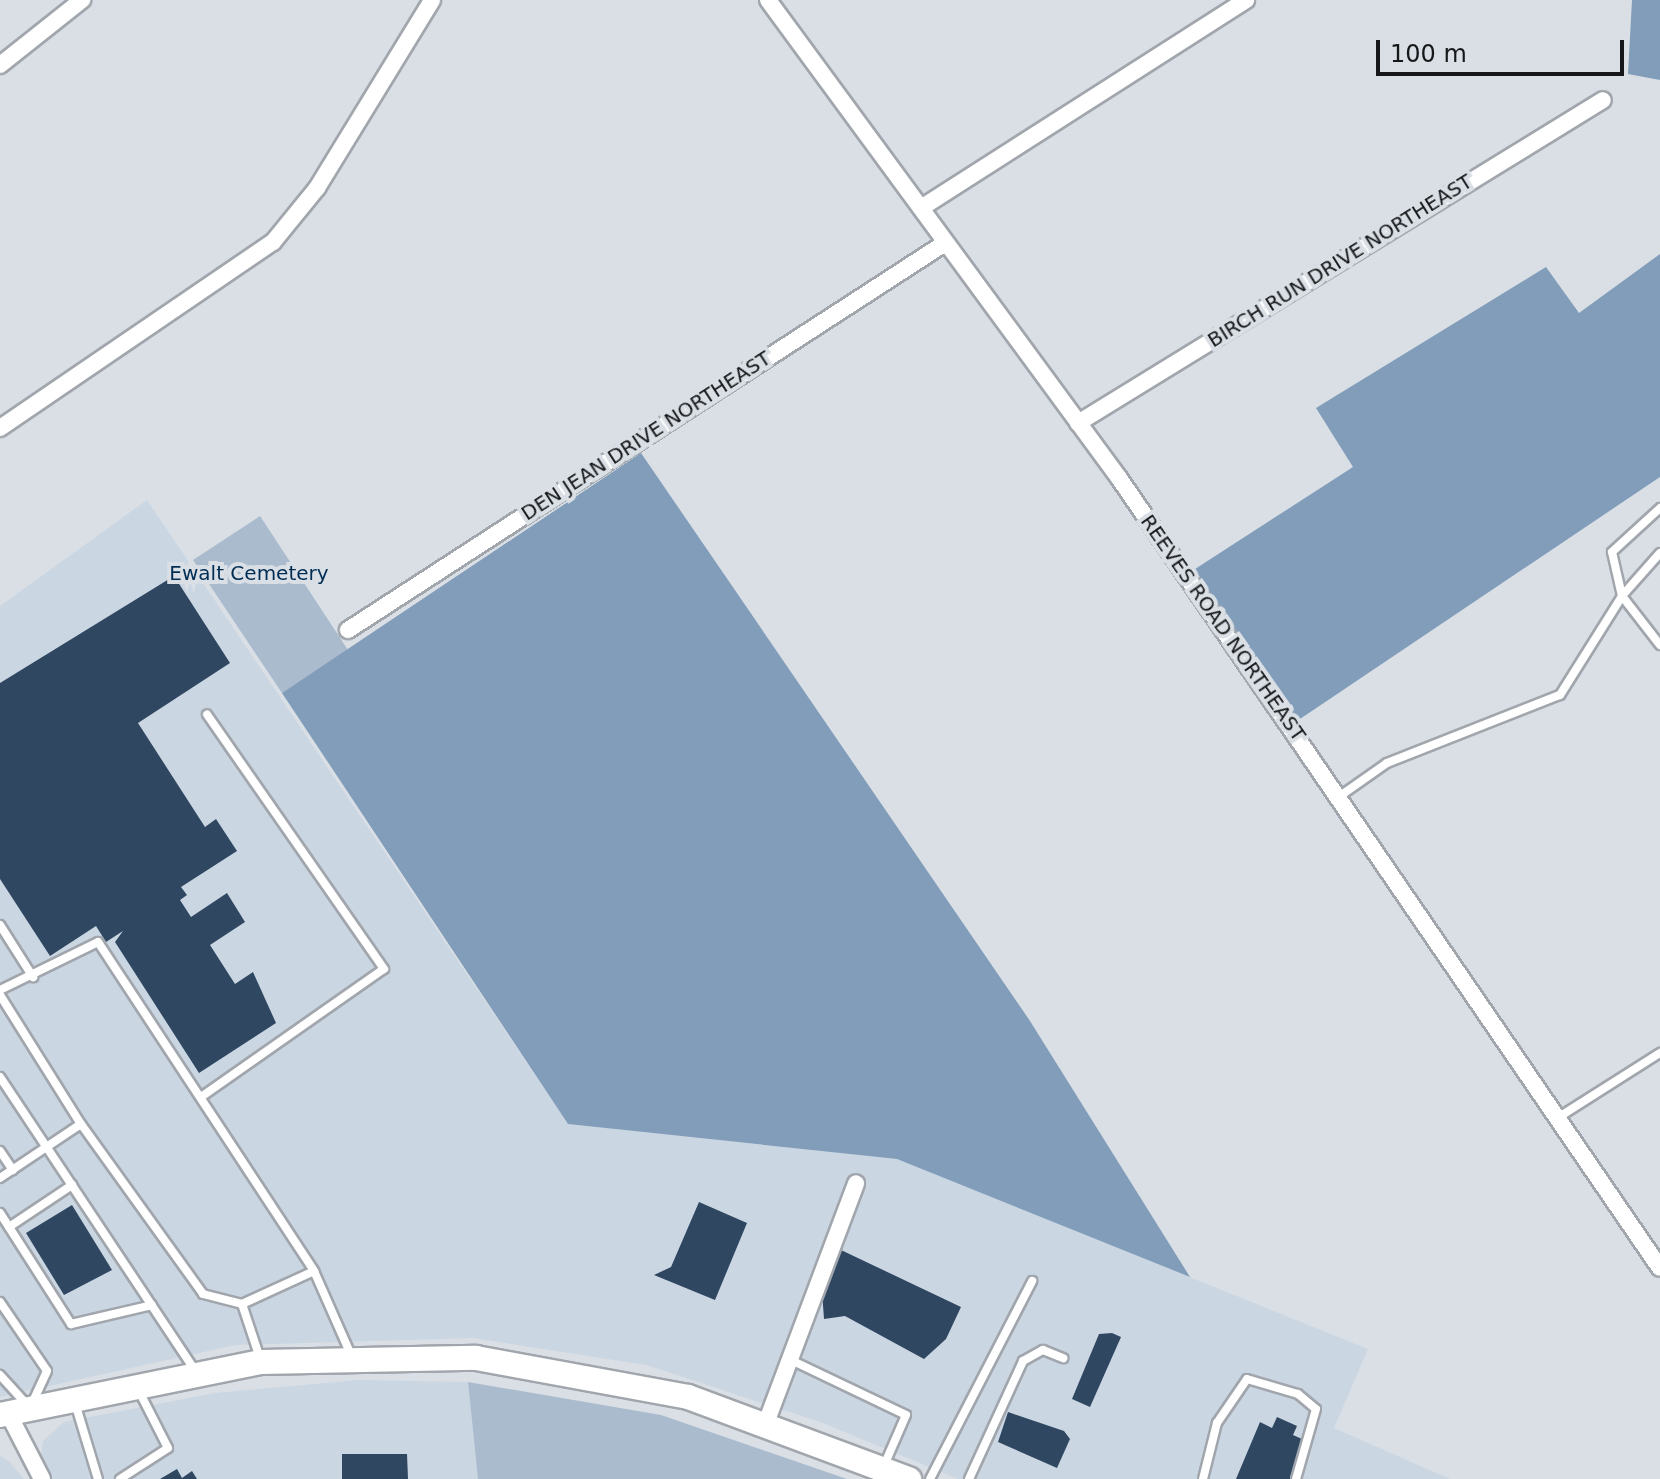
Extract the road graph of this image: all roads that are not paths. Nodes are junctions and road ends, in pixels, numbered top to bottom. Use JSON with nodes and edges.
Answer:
{"nodes":[{"id":1,"x":82,"y":0,"type":"edge"},
{"id":2,"x":432,"y":0,"type":"edge"},
{"id":3,"x":768,"y":0,"type":"edge"},
{"id":4,"x":1246,"y":0,"type":"edge"},
{"id":5,"x":0,"y":65,"type":"edge"},
{"id":6,"x":1603,"y":100,"type":"dead end"},
{"id":7,"x":921,"y":208,"type":"junction"},
{"id":8,"x":945,"y":243,"type":"junction"},
{"id":9,"x":1078,"y":423,"type":"junction"},
{"id":10,"x":0,"y":428,"type":"edge"},
{"id":11,"x":1660,"y":508,"type":"edge"},
{"id":12,"x":1660,"y":553,"type":"edge"},
{"id":13,"x":1622,"y":596,"type":"junction"},
{"id":14,"x":348,"y":630,"type":"dead end"},
{"id":15,"x":1660,"y":645,"type":"edge"},
{"id":16,"x":207,"y":714,"type":"dead end"},
{"id":17,"x":1340,"y":796,"type":"junction"},
{"id":18,"x":0,"y":925,"type":"edge"},
{"id":19,"x":33,"y":977,"type":"junction"},
{"id":20,"x":0,"y":992,"type":"edge"},
{"id":21,"x":1660,"y":1053,"type":"edge"},
{"id":22,"x":0,"y":1077,"type":"edge"},
{"id":23,"x":201,"y":1097,"type":"junction"},
{"id":24,"x":1559,"y":1117,"type":"junction"},
{"id":25,"x":81,"y":1124,"type":"junction"},
{"id":26,"x":46,"y":1147,"type":"junction"},
{"id":27,"x":0,"y":1151,"type":"edge"},
{"id":28,"x":13,"y":1170,"type":"junction"},
{"id":29,"x":0,"y":1178,"type":"edge"},
{"id":30,"x":856,"y":1183,"type":"dead end"},
{"id":31,"x":72,"y":1185,"type":"junction"},
{"id":32,"x":0,"y":1213,"type":"edge"},
{"id":33,"x":9,"y":1227,"type":"junction"},
{"id":34,"x":1659,"y":1266,"type":"edge"},
{"id":35,"x":314,"y":1271,"type":"junction"},
{"id":36,"x":1032,"y":1281,"type":"dead end"},
{"id":37,"x":0,"y":1302,"type":"edge"},
{"id":38,"x":242,"y":1304,"type":"junction"},
{"id":39,"x":152,"y":1305,"type":"junction"},
{"id":40,"x":351,"y":1356,"type":"junction"},
{"id":41,"x":1063,"y":1358,"type":"dead end"},
{"id":42,"x":793,"y":1361,"type":"junction"},
{"id":43,"x":261,"y":1362,"type":"junction"},
{"id":44,"x":195,"y":1372,"type":"junction"},
{"id":45,"x":0,"y":1375,"type":"edge"},
{"id":46,"x":135,"y":1384,"type":"junction"},
{"id":47,"x":73,"y":1398,"type":"junction"},
{"id":48,"x":12,"y":1412,"type":"edge"},
{"id":49,"x":766,"y":1423,"type":"junction"},
{"id":50,"x":883,"y":1469,"type":"junction"},
{"id":51,"x":42,"y":1479,"type":"edge"},
{"id":52,"x":98,"y":1479,"type":"edge"},
{"id":53,"x":120,"y":1479,"type":"edge"},
{"id":54,"x":909,"y":1479,"type":"edge"},
{"id":55,"x":930,"y":1479,"type":"edge"},
{"id":56,"x":969,"y":1479,"type":"edge"},
{"id":57,"x":1203,"y":1479,"type":"edge"},
{"id":58,"x":1296,"y":1479,"type":"edge"}],
"edges":[{"from":1,"to":5,"type":"street"},
{"from":2,"to":10,"type":"street"},
{"from":3,"to":7,"type":"street","name":"REEVES ROAD NORTHEAST"},
{"from":4,"to":7,"type":"street"},
{"from":6,"to":9,"type":"street","name":"BIRCH RUN DRIVE NORTHEAST"},
{"from":7,"to":8,"type":"street","name":"REEVES ROAD NORTHEAST"},
{"from":8,"to":9,"type":"street","name":"REEVES ROAD NORTHEAST"},
{"from":8,"to":14,"type":"street","name":"DEN JEAN DRIVE NORTHEAST"},
{"from":9,"to":17,"type":"street","name":"REEVES ROAD NORTHEAST"},
{"from":11,"to":13,"type":"lane"},
{"from":12,"to":13,"type":"lane"},
{"from":13,"to":15,"type":"lane"},
{"from":13,"to":17,"type":"lane"},
{"from":16,"to":23,"type":"lane"},
{"from":17,"to":24,"type":"street","name":"REEVES ROAD NORTHEAST"},
{"from":18,"to":19,"type":"lane"},
{"from":19,"to":20,"type":"lane"},
{"from":19,"to":23,"type":"lane"},
{"from":20,"to":25,"type":"lane"},
{"from":21,"to":24,"type":"lane"},
{"from":22,"to":26,"type":"lane"},
{"from":23,"to":35,"type":"lane"},
{"from":24,"to":34,"type":"street","name":"REEVES ROAD NORTHEAST"},
{"from":25,"to":26,"type":"lane"},
{"from":25,"to":38,"type":"lane"},
{"from":26,"to":28,"type":"lane"},
{"from":26,"to":31,"type":"lane"},
{"from":27,"to":28,"type":"lane"},
{"from":28,"to":29,"type":"lane"},
{"from":30,"to":42,"type":"street"},
{"from":31,"to":33,"type":"lane"},
{"from":31,"to":39,"type":"lane"},
{"from":32,"to":33,"type":"lane"},
{"from":33,"to":39,"type":"lane"},
{"from":35,"to":38,"type":"lane"},
{"from":35,"to":40,"type":"lane"},
{"from":36,"to":55,"type":"lane"},
{"from":37,"to":48,"type":"lane"},
{"from":38,"to":43,"type":"lane"},
{"from":39,"to":44,"type":"lane"},
{"from":40,"to":43,"type":"main road"},
{"from":40,"to":49,"type":"main road"},
{"from":41,"to":56,"type":"lane"},
{"from":42,"to":49,"type":"street"},
{"from":42,"to":50,"type":"lane"},
{"from":43,"to":44,"type":"main road"},
{"from":44,"to":46,"type":"main road"},
{"from":45,"to":48,"type":"lane"},
{"from":46,"to":47,"type":"main road"},
{"from":46,"to":53,"type":"lane"},
{"from":47,"to":48,"type":"main road"},
{"from":47,"to":52,"type":"lane"},
{"from":48,"to":51,"type":"street"},
{"from":49,"to":50,"type":"main road"},
{"from":50,"to":54,"type":"main road"},
{"from":57,"to":58,"type":"lane"}]}
